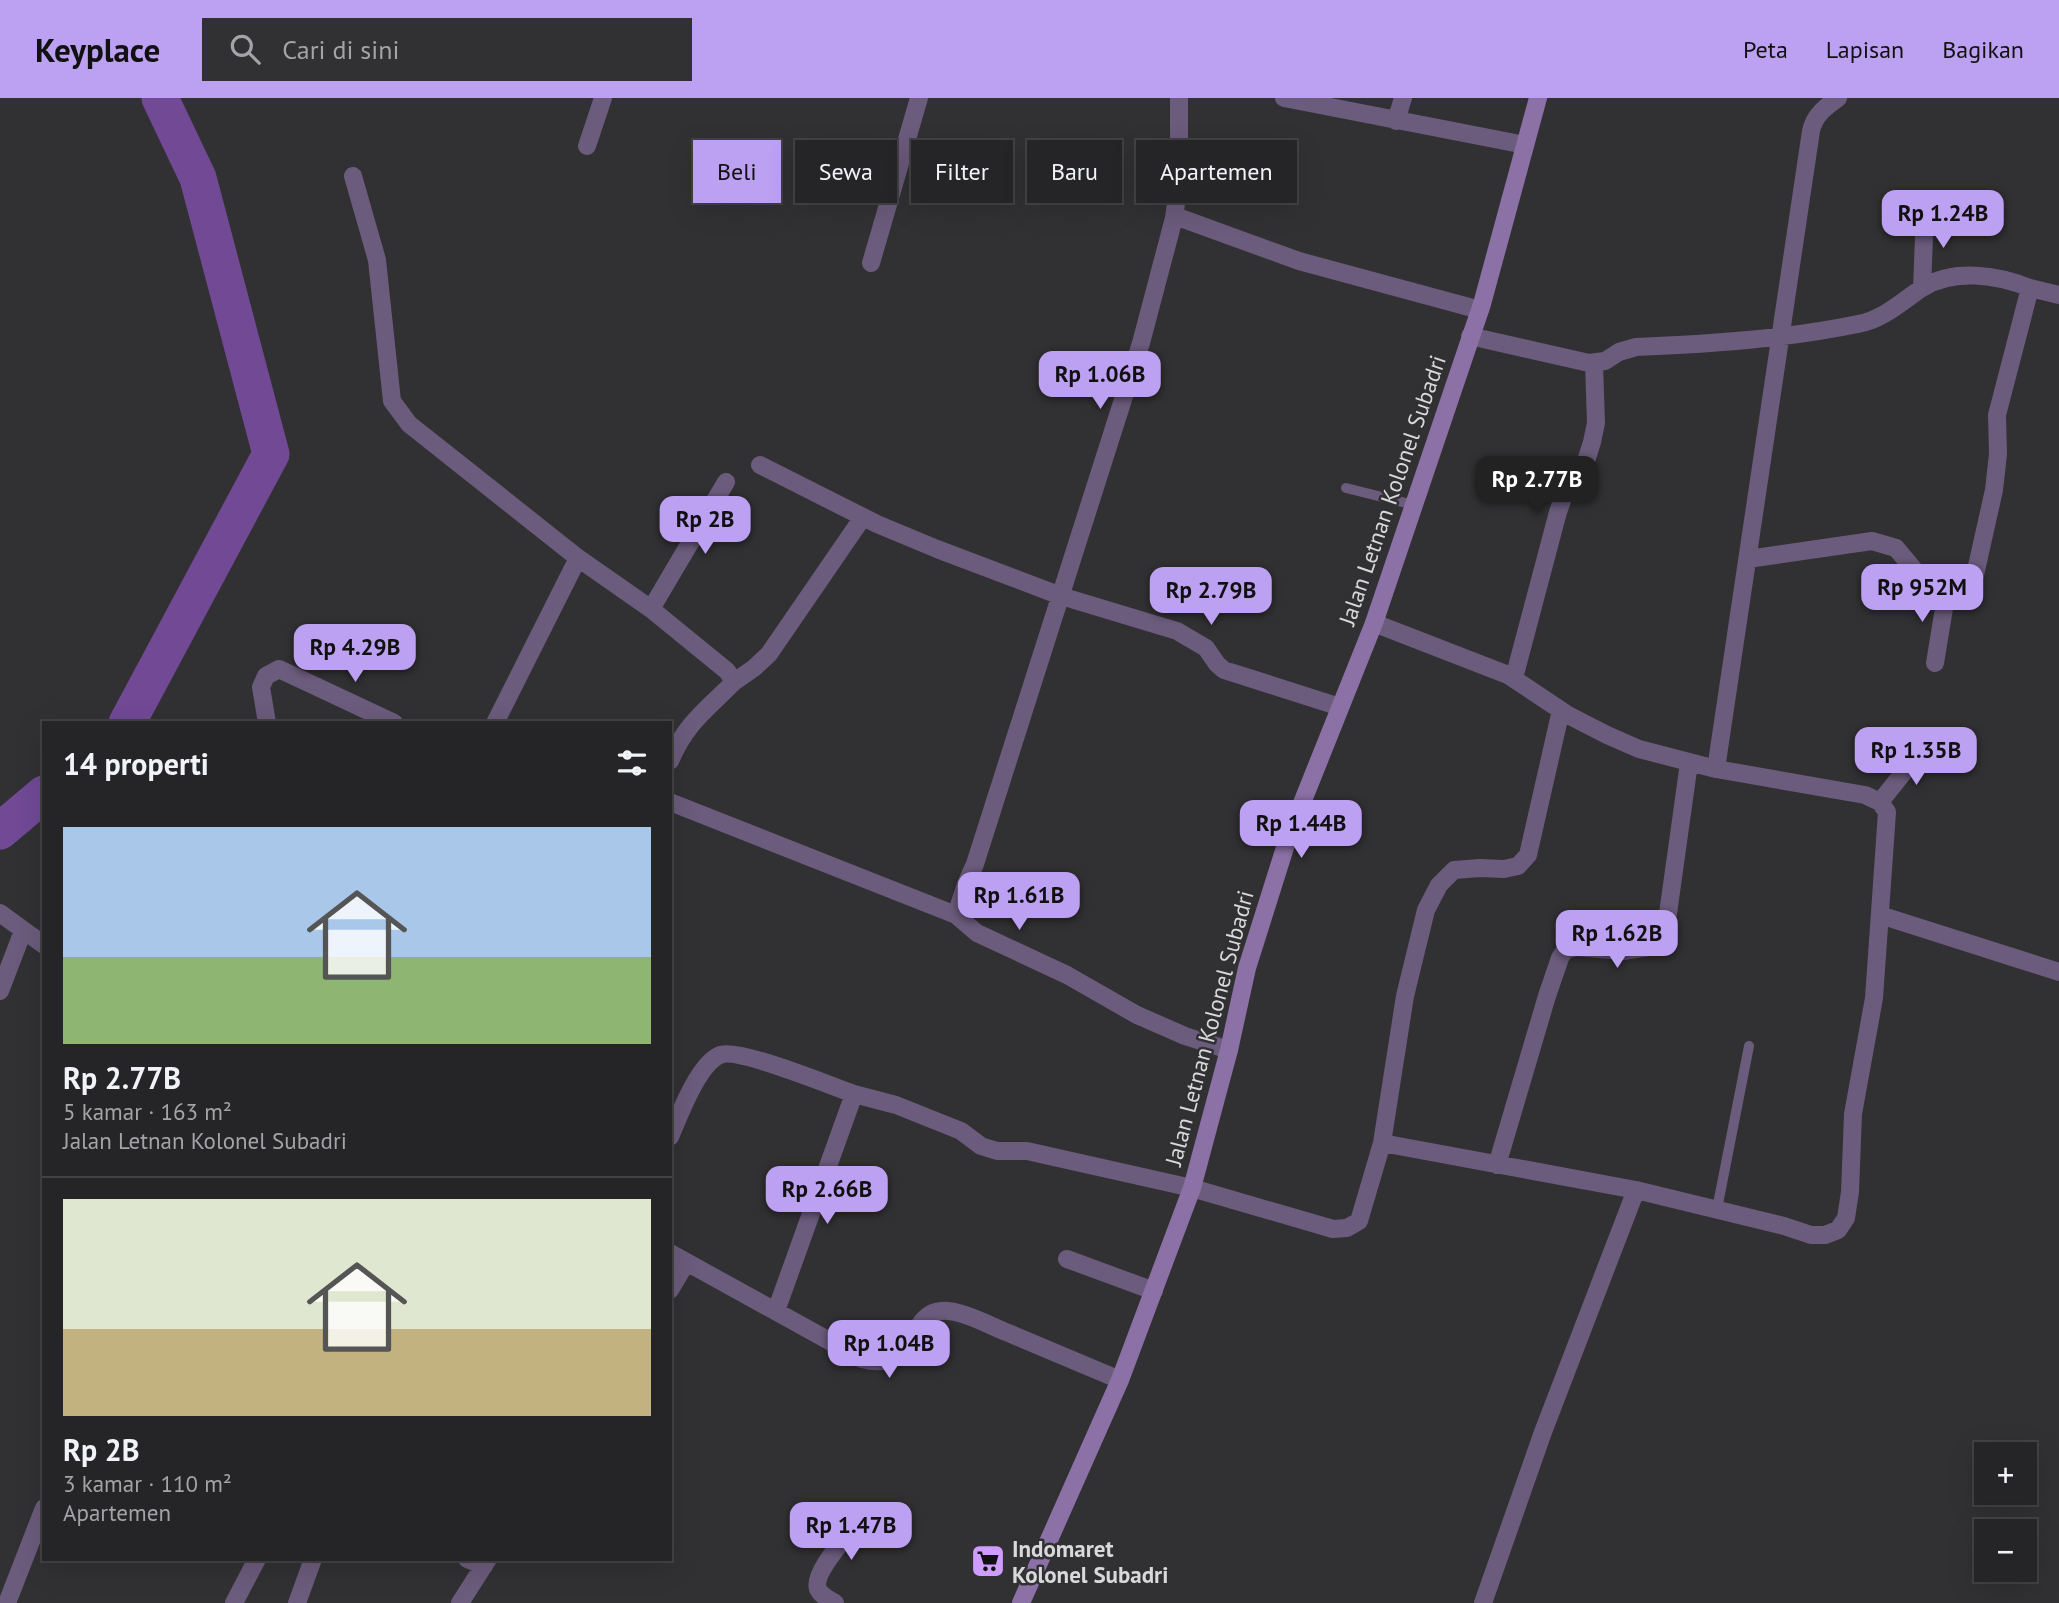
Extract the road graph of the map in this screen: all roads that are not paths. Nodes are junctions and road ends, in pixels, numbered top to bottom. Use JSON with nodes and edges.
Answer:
{"nodes":[{"id":1,"x":603,"y":98,"type":"edge"},
{"id":2,"x":919,"y":98,"type":"edge"},
{"id":3,"x":1179,"y":98,"type":"edge"},
{"id":4,"x":1284,"y":98,"type":"edge"},
{"id":5,"x":1403,"y":98,"type":"edge"},
{"id":6,"x":1538,"y":98,"type":"edge"},
{"id":7,"x":1838,"y":98,"type":"edge"},
{"id":8,"x":1396,"y":121,"type":"junction"},
{"id":9,"x":1525,"y":145,"type":"junction"},
{"id":10,"x":587,"y":146,"type":"dead end"},
{"id":11,"x":353,"y":176,"type":"dead end"},
{"id":12,"x":1925,"y":211,"type":"dead end"},
{"id":13,"x":1175,"y":216,"type":"junction"},
{"id":14,"x":871,"y":263,"type":"dead end"},
{"id":15,"x":1923,"y":288,"type":"junction"},
{"id":16,"x":2030,"y":288,"type":"junction"},
{"id":17,"x":2059,"y":295,"type":"edge"},
{"id":18,"x":1480,"y":310,"type":"junction"},
{"id":19,"x":1470,"y":336,"type":"junction"},
{"id":20,"x":1781,"y":337,"type":"junction"},
{"id":21,"x":1594,"y":363,"type":"junction"},
{"id":22,"x":761,"y":465,"type":"dead end"},
{"id":23,"x":726,"y":482,"type":"dead end"},
{"id":24,"x":1346,"y":488,"type":"dead end"},
{"id":25,"x":1413,"y":505,"type":"junction"},
{"id":26,"x":863,"y":517,"type":"junction"},
{"id":27,"x":578,"y":558,"type":"junction"},
{"id":28,"x":1748,"y":559,"type":"junction"},
{"id":29,"x":1947,"y":590,"type":"junction"},
{"id":30,"x":1061,"y":596,"type":"junction"},
{"id":31,"x":651,"y":609,"type":"junction"},
{"id":32,"x":1374,"y":623,"type":"junction"},
{"id":33,"x":1935,"y":663,"type":"dead end"},
{"id":34,"x":1514,"y":678,"type":"junction"},
{"id":35,"x":734,"y":682,"type":"junction"},
{"id":36,"x":1340,"y":707,"type":"junction"},
{"id":37,"x":1561,"y":710,"type":"junction"},
{"id":38,"x":267,"y":721,"type":"edge"},
{"id":39,"x":390,"y":721,"type":"edge"},
{"id":40,"x":496,"y":721,"type":"edge"},
{"id":41,"x":1923,"y":748,"type":"dead end"},
{"id":42,"x":672,"y":756,"type":"edge"},
{"id":43,"x":1689,"y":763,"type":"junction"},
{"id":44,"x":1716,"y":769,"type":"junction"},
{"id":45,"x":1880,"y":802,"type":"junction"},
{"id":46,"x":672,"y":803,"type":"edge"},
{"id":47,"x":0,"y":914,"type":"edge"},
{"id":48,"x":956,"y":915,"type":"junction"},
{"id":49,"x":1880,"y":915,"type":"junction"},
{"id":50,"x":23,"y":930,"type":"junction"},
{"id":51,"x":42,"y":944,"type":"edge"},
{"id":52,"x":2059,"y":972,"type":"edge"},
{"id":53,"x":0,"y":991,"type":"edge"},
{"id":54,"x":1749,"y":1046,"type":"dead end"},
{"id":55,"x":1229,"y":1050,"type":"junction"},
{"id":56,"x":854,"y":1094,"type":"junction"},
{"id":57,"x":672,"y":1133,"type":"edge"},
{"id":58,"x":1382,"y":1143,"type":"junction"},
{"id":59,"x":1497,"y":1165,"type":"junction"},
{"id":60,"x":1192,"y":1188,"type":"junction"},
{"id":61,"x":1636,"y":1190,"type":"junction"},
{"id":62,"x":1717,"y":1209,"type":"junction"},
{"id":63,"x":672,"y":1254,"type":"edge"},
{"id":64,"x":1067,"y":1259,"type":"dead end"},
{"id":65,"x":686,"y":1264,"type":"junction"},
{"id":66,"x":672,"y":1287,"type":"edge"},
{"id":67,"x":1154,"y":1291,"type":"junction"},
{"id":68,"x":776,"y":1311,"type":"junction"},
{"id":69,"x":1119,"y":1380,"type":"junction"},
{"id":70,"x":42,"y":1513,"type":"edge"},
{"id":71,"x":856,"y":1524,"type":"dead end"},
{"id":72,"x":256,"y":1561,"type":"edge"},
{"id":73,"x":312,"y":1561,"type":"edge"},
{"id":74,"x":480,"y":1562,"type":"edge"},
{"id":75,"x":1026,"y":1601,"type":"edge"},
{"id":76,"x":7,"y":1603,"type":"edge"},
{"id":77,"x":233,"y":1603,"type":"edge"},
{"id":78,"x":297,"y":1603,"type":"edge"},
{"id":79,"x":460,"y":1603,"type":"edge"},
{"id":80,"x":835,"y":1603,"type":"edge"},
{"id":81,"x":1483,"y":1603,"type":"edge"}],
"edges":[{"from":1,"to":10,"type":"street"},
{"from":2,"to":14,"type":"street"},
{"from":3,"to":13,"type":"street"},
{"from":4,"to":8,"type":"street"},
{"from":5,"to":8,"type":"street"},
{"from":6,"to":9,"type":"main road","name":"Jalan Letnan Kolonel Subadri"},
{"from":7,"to":20,"type":"street"},
{"from":8,"to":9,"type":"street"},
{"from":9,"to":18,"type":"main road","name":"Jalan Letnan Kolonel Subadri"},
{"from":11,"to":27,"type":"street"},
{"from":12,"to":15,"type":"street"},
{"from":13,"to":18,"type":"street"},
{"from":13,"to":30,"type":"street"},
{"from":15,"to":16,"type":"street"},
{"from":15,"to":20,"type":"street"},
{"from":16,"to":17,"type":"street"},
{"from":16,"to":29,"type":"street"},
{"from":18,"to":19,"type":"main road","name":"Jalan Letnan Kolonel Subadri"},
{"from":19,"to":21,"type":"street"},
{"from":19,"to":25,"type":"main road","name":"Jalan Letnan Kolonel Subadri"},
{"from":20,"to":21,"type":"street"},
{"from":20,"to":28,"type":"street"},
{"from":21,"to":34,"type":"street"},
{"from":22,"to":26,"type":"street"},
{"from":23,"to":31,"type":"street"},
{"from":24,"to":25,"type":"lane"},
{"from":25,"to":32,"type":"main road","name":"Jalan Letnan Kolonel Subadri"},
{"from":26,"to":30,"type":"street"},
{"from":26,"to":35,"type":"street"},
{"from":27,"to":31,"type":"street"},
{"from":27,"to":40,"type":"street"},
{"from":28,"to":29,"type":"street"},
{"from":28,"to":44,"type":"street"},
{"from":29,"to":33,"type":"street"},
{"from":30,"to":36,"type":"street"},
{"from":30,"to":48,"type":"street"},
{"from":31,"to":35,"type":"street"},
{"from":32,"to":34,"type":"street"},
{"from":32,"to":36,"type":"main road","name":"Jalan Letnan Kolonel Subadri"},
{"from":34,"to":37,"type":"street"},
{"from":35,"to":42,"type":"street"},
{"from":36,"to":55,"type":"main road","name":"Jalan Letnan Kolonel Subadri"},
{"from":37,"to":43,"type":"street"},
{"from":37,"to":58,"type":"street"},
{"from":38,"to":39,"type":"street"},
{"from":41,"to":45,"type":"street"},
{"from":43,"to":44,"type":"street"},
{"from":43,"to":59,"type":"street"},
{"from":44,"to":45,"type":"street"},
{"from":45,"to":49,"type":"street"},
{"from":46,"to":48,"type":"street"},
{"from":47,"to":50,"type":"street"},
{"from":48,"to":55,"type":"street"},
{"from":49,"to":52,"type":"street"},
{"from":49,"to":62,"type":"street"},
{"from":50,"to":51,"type":"street"},
{"from":50,"to":53,"type":"street"},
{"from":54,"to":62,"type":"lane"},
{"from":55,"to":60,"type":"main road","name":"Jalan Letnan Kolonel Subadri"},
{"from":56,"to":57,"type":"street"},
{"from":56,"to":60,"type":"street"},
{"from":56,"to":68,"type":"street"},
{"from":58,"to":59,"type":"street"},
{"from":58,"to":60,"type":"street"},
{"from":59,"to":61,"type":"street"},
{"from":60,"to":67,"type":"main road","name":"Jalan Letnan Kolonel Subadri"},
{"from":61,"to":62,"type":"street"},
{"from":61,"to":81,"type":"street"},
{"from":63,"to":65,"type":"street"},
{"from":64,"to":67,"type":"street"},
{"from":65,"to":66,"type":"street"},
{"from":65,"to":68,"type":"street"},
{"from":67,"to":69,"type":"main road","name":"Jalan Letnan Kolonel Subadri"},
{"from":68,"to":69,"type":"street"},
{"from":69,"to":75,"type":"main road","name":"Jalan Letnan Kolonel Subadri"},
{"from":70,"to":76,"type":"street"},
{"from":71,"to":80,"type":"street"},
{"from":72,"to":77,"type":"street"},
{"from":73,"to":78,"type":"street"},
{"from":74,"to":79,"type":"street"}]}
